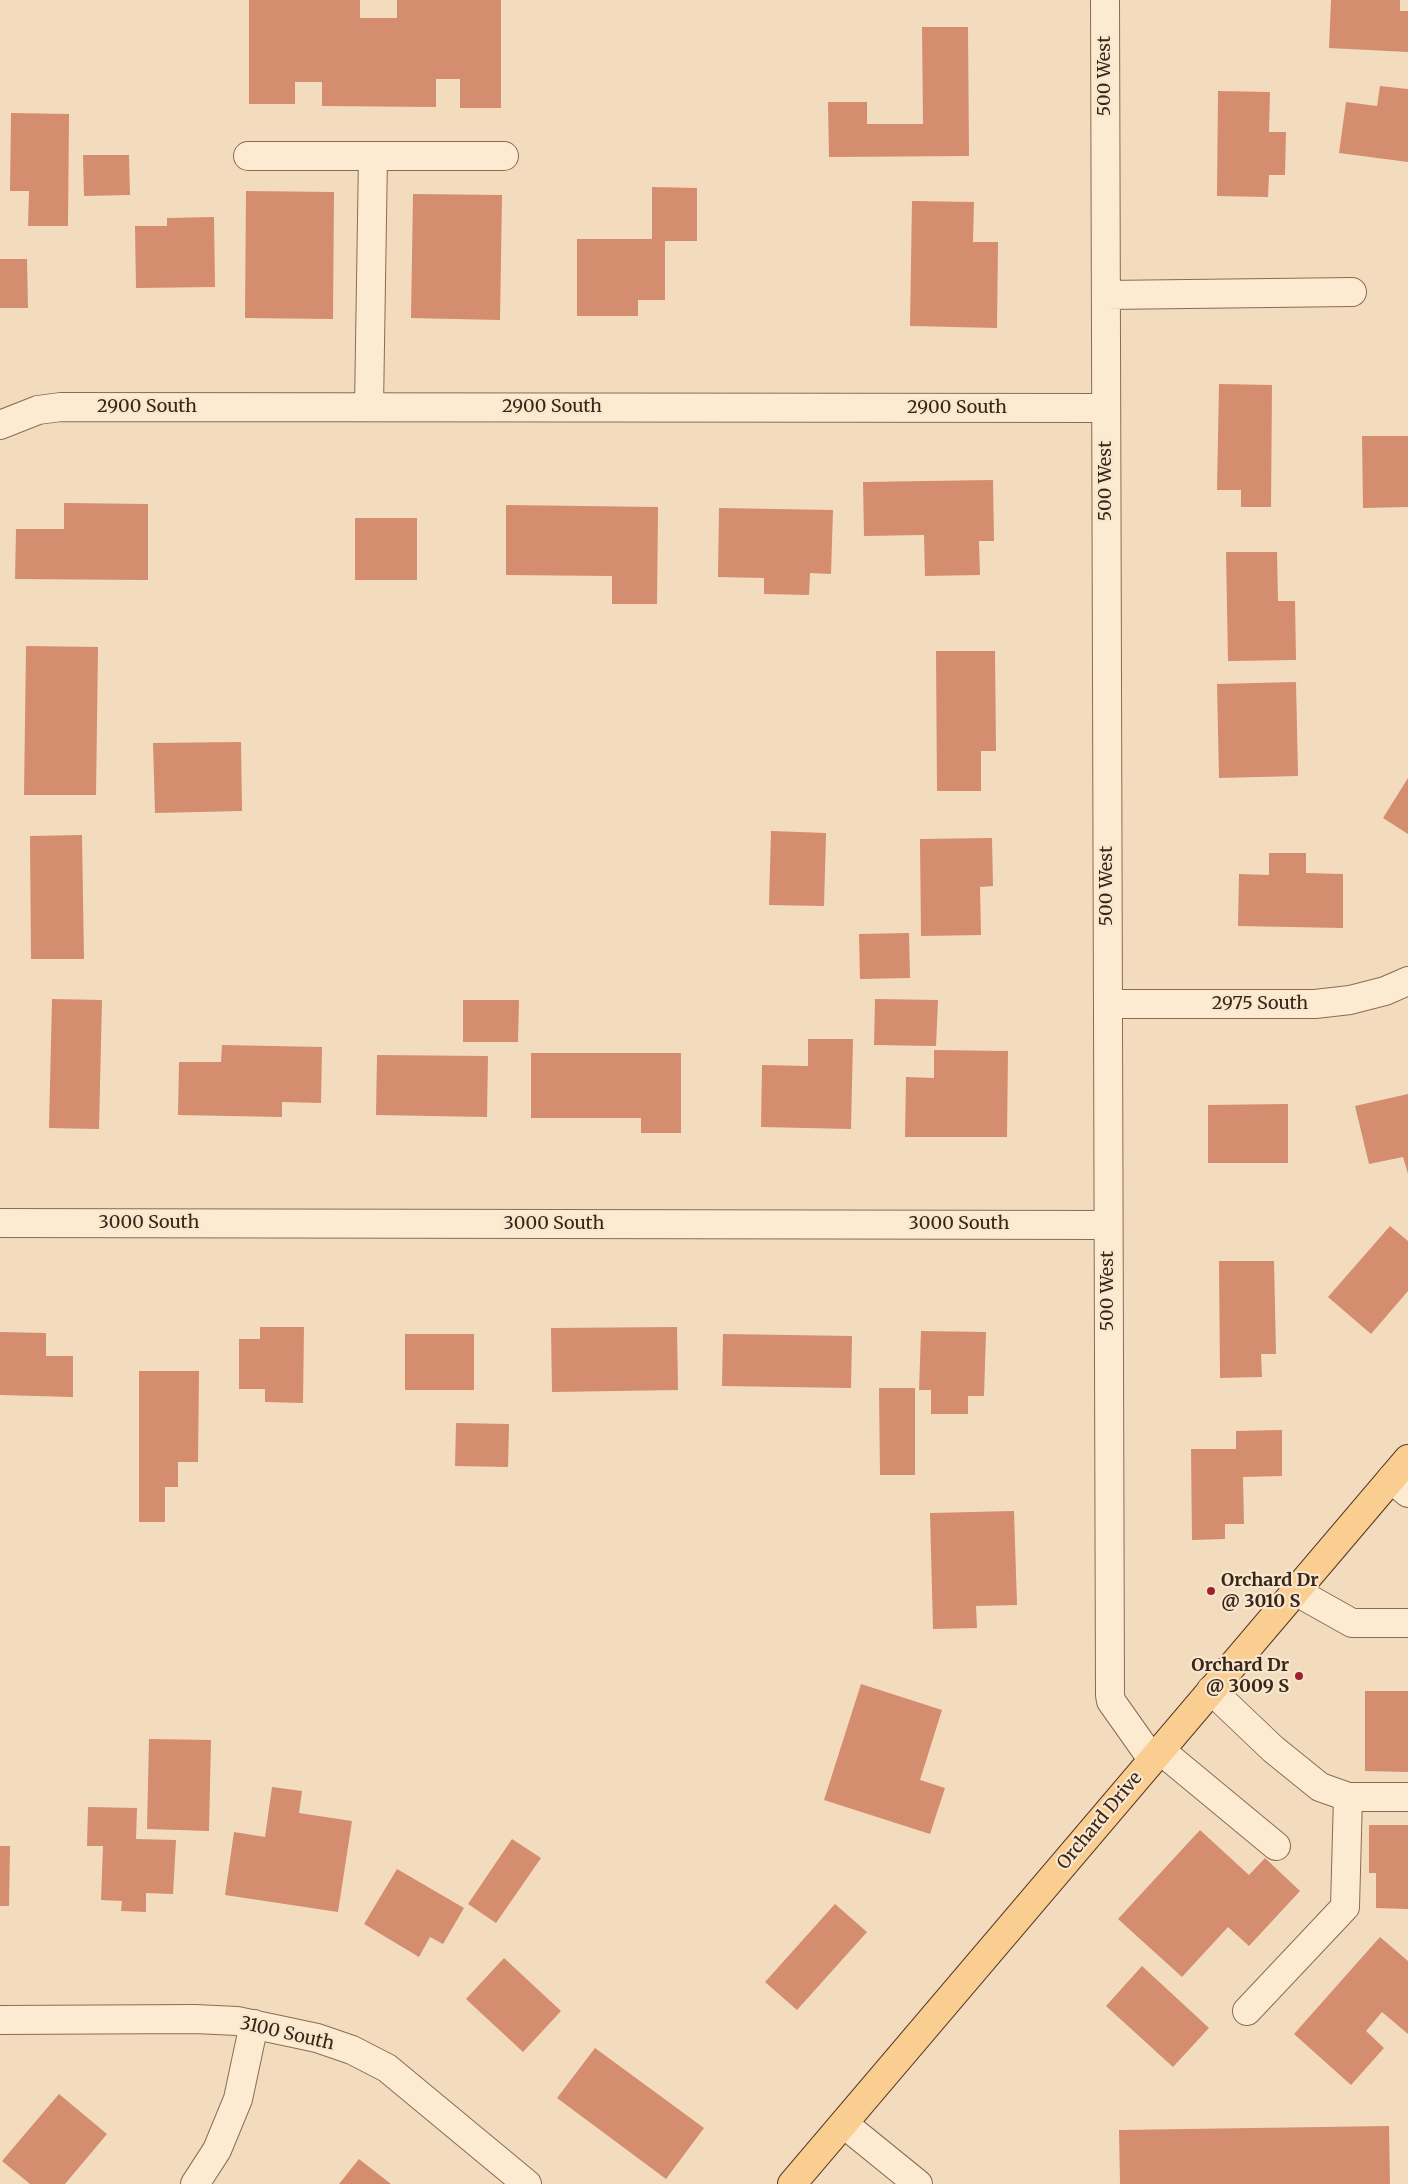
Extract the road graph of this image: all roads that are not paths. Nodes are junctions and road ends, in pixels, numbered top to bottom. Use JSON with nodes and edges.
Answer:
{"nodes":[{"id":1,"x":1105,"y":0,"type":"edge"},
{"id":2,"x":248,"y":156,"type":"dead end"},
{"id":3,"x":374,"y":156,"type":"junction"},
{"id":4,"x":504,"y":156,"type":"dead end"},
{"id":5,"x":1352,"y":292,"type":"dead end"},
{"id":6,"x":1106,"y":296,"type":"junction"},
{"id":7,"x":369,"y":407,"type":"junction"},
{"id":8,"x":1106,"y":408,"type":"junction"},
{"id":9,"x":0,"y":425,"type":"edge"},
{"id":10,"x":1408,"y":981,"type":"edge"},
{"id":11,"x":1108,"y":1004,"type":"junction"},
{"id":12,"x":0,"y":1223,"type":"edge"},
{"id":13,"x":1108,"y":1224,"type":"junction"},
{"id":14,"x":1402,"y":1477,"type":"edge"},
{"id":15,"x":1294,"y":1591,"type":"junction"},
{"id":16,"x":1408,"y":1624,"type":"edge"},
{"id":17,"x":1211,"y":1690,"type":"junction"},
{"id":18,"x":1156,"y":1755,"type":"junction"},
{"id":19,"x":1348,"y":1797,"type":"junction"},
{"id":20,"x":1408,"y":1797,"type":"edge"},
{"id":21,"x":1276,"y":1846,"type":"dead end"},
{"id":22,"x":1248,"y":2011,"type":"dead end"},
{"id":23,"x":0,"y":2020,"type":"edge"},
{"id":24,"x":254,"y":2024,"type":"junction"},
{"id":25,"x":844,"y":2124,"type":"junction"},
{"id":26,"x":194,"y":2184,"type":"edge"},
{"id":27,"x":527,"y":2184,"type":"edge"},
{"id":28,"x":792,"y":2184,"type":"edge"},
{"id":29,"x":918,"y":2184,"type":"edge"}],
"edges":[{"from":1,"to":6,"type":"street","name":"500 West"},
{"from":2,"to":3,"type":"street"},
{"from":3,"to":4,"type":"street"},
{"from":3,"to":7,"type":"street"},
{"from":5,"to":6,"type":"street"},
{"from":6,"to":8,"type":"street","name":"500 West"},
{"from":7,"to":8,"type":"street","name":"2900 South"},
{"from":7,"to":9,"type":"street","name":"2900 South"},
{"from":8,"to":11,"type":"street","name":"500 West"},
{"from":10,"to":11,"type":"street","name":"2975 South"},
{"from":11,"to":13,"type":"street","name":"500 West"},
{"from":12,"to":13,"type":"street","name":"3000 South"},
{"from":13,"to":18,"type":"street","name":"500 West"},
{"from":14,"to":15,"type":"main road","name":"Orchard Drive"},
{"from":15,"to":16,"type":"street"},
{"from":15,"to":17,"type":"main road","name":"Orchard Drive"},
{"from":17,"to":18,"type":"main road","name":"Orchard Drive"},
{"from":17,"to":19,"type":"street"},
{"from":18,"to":21,"type":"street","name":"500 West"},
{"from":18,"to":25,"type":"main road","name":"Orchard Drive"},
{"from":19,"to":20,"type":"street"},
{"from":19,"to":22,"type":"street"},
{"from":23,"to":24,"type":"street","name":"3100 South"},
{"from":24,"to":26,"type":"street"},
{"from":24,"to":27,"type":"street","name":"3100 South"},
{"from":25,"to":28,"type":"main road","name":"Orchard Drive"},
{"from":25,"to":29,"type":"street"}]}
